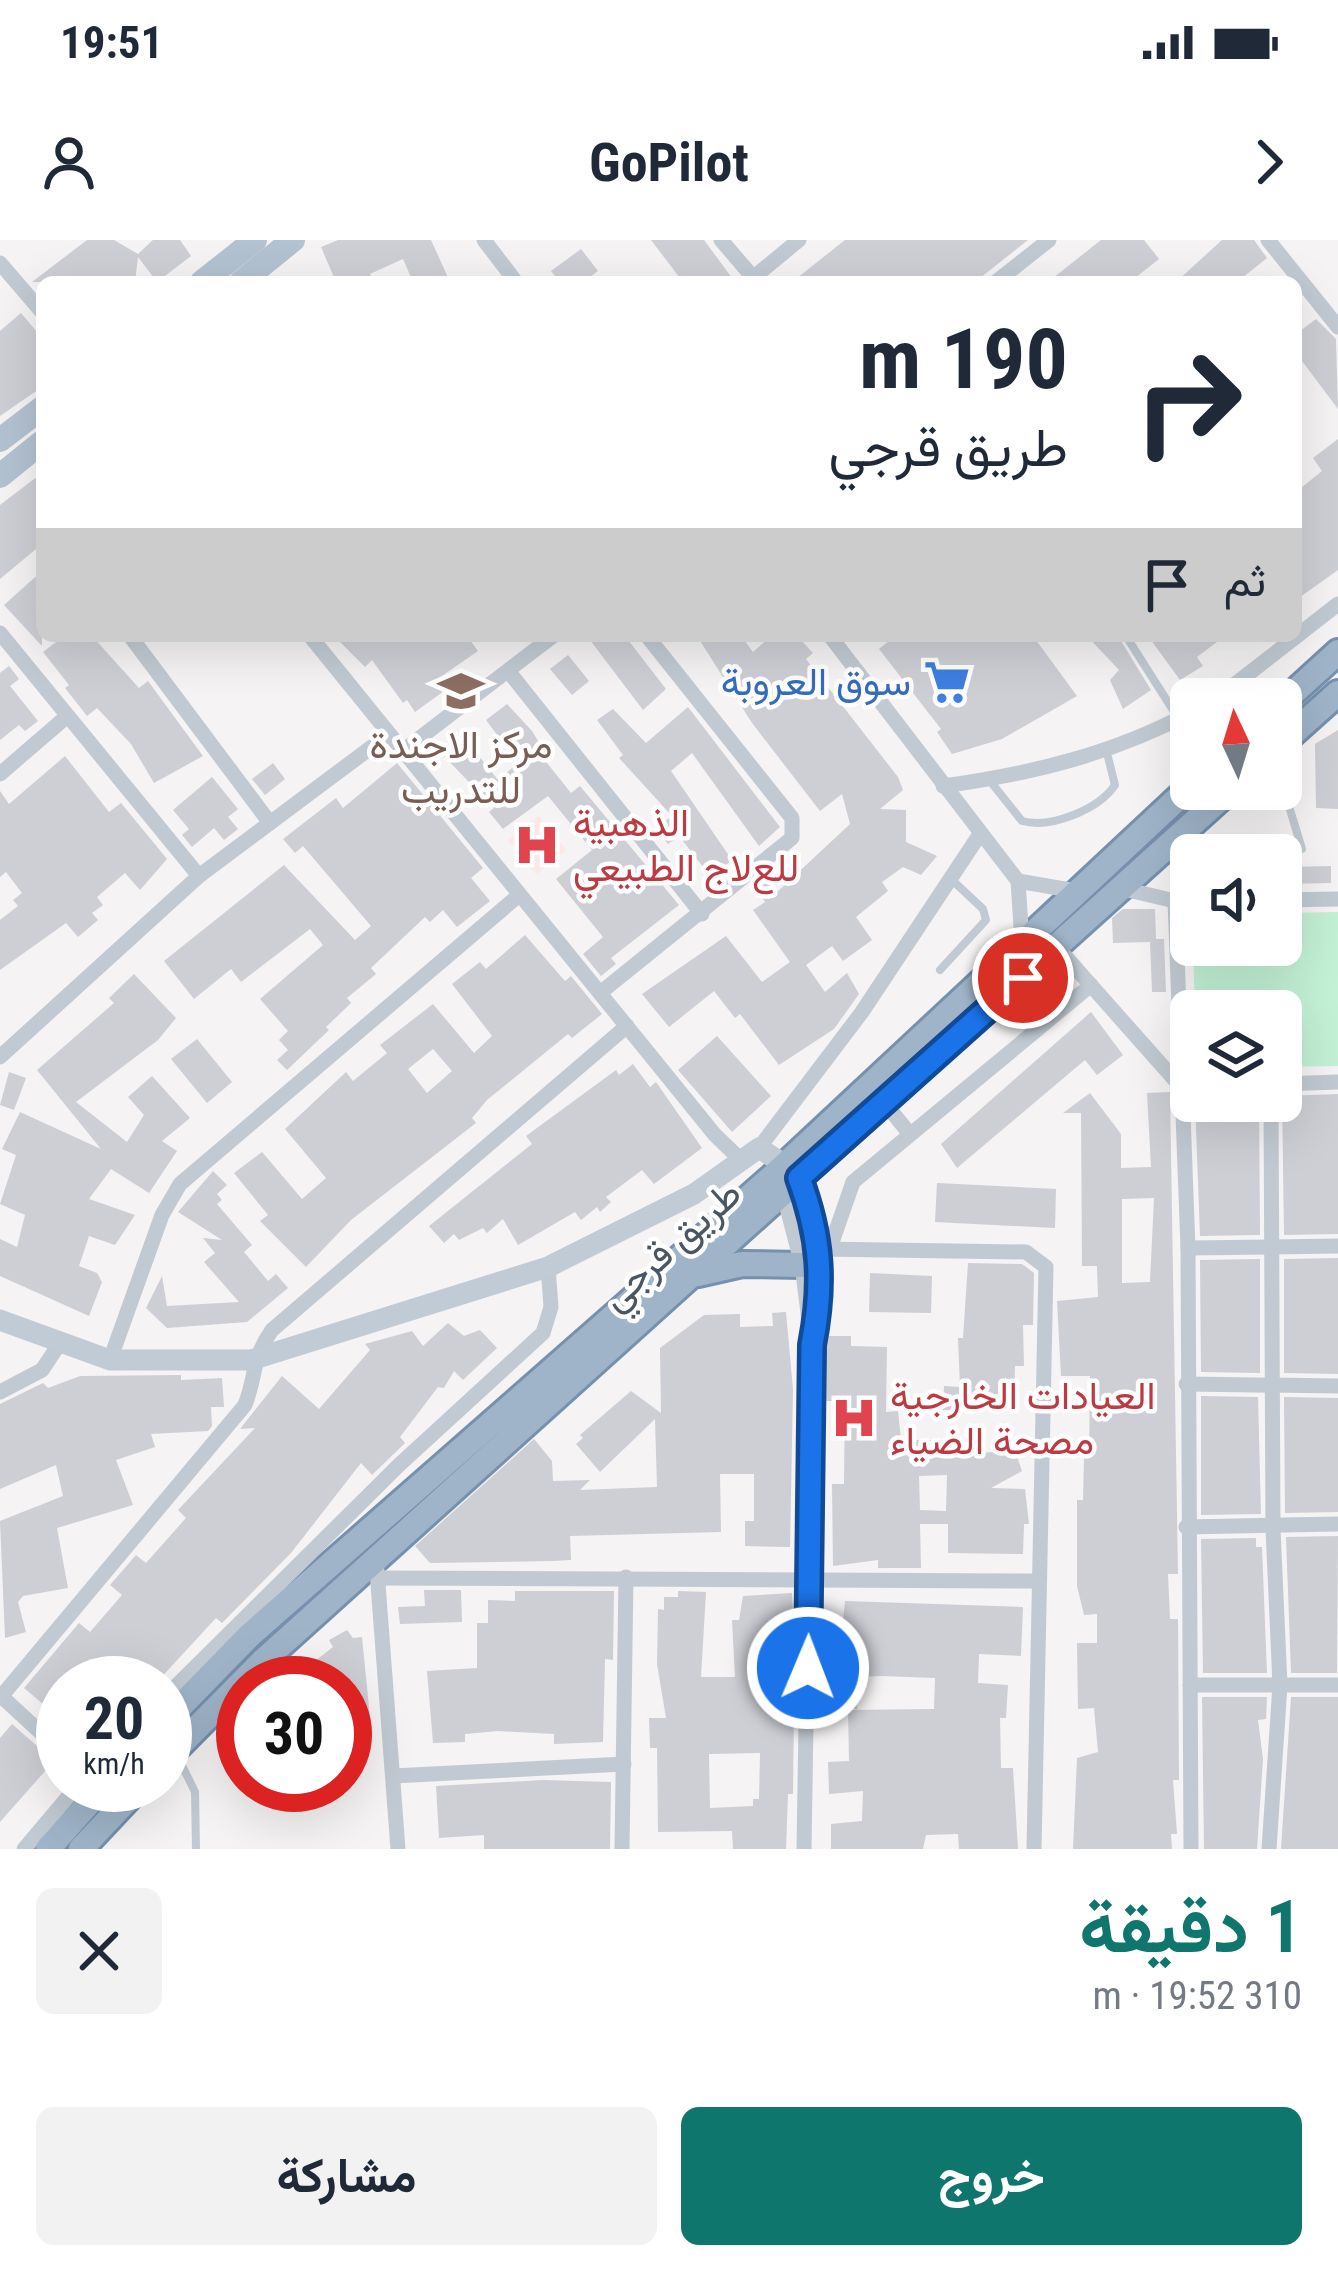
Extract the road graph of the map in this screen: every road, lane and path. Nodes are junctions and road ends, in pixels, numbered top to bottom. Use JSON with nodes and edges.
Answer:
{"nodes":[{"id":1,"x":255,"y":240,"type":"edge"},
{"id":2,"x":293,"y":240,"type":"edge"},
{"id":3,"x":484,"y":240,"type":"edge"},
{"id":4,"x":721,"y":240,"type":"edge"},
{"id":5,"x":799,"y":240,"type":"edge"},
{"id":6,"x":1049,"y":240,"type":"edge"},
{"id":7,"x":1268,"y":240,"type":"edge"},
{"id":8,"x":0,"y":263,"type":"edge"},
{"id":9,"x":210,"y":276,"type":"edge"},
{"id":10,"x":248,"y":276,"type":"edge"},
{"id":11,"x":508,"y":276,"type":"edge"},
{"id":12,"x":753,"y":276,"type":"edge"},
{"id":13,"x":759,"y":276,"type":"edge"},
{"id":14,"x":1004,"y":276,"type":"edge"},
{"id":15,"x":1295,"y":276,"type":"edge"},
{"id":16,"x":1302,"y":285,"type":"edge"},
{"id":17,"x":36,"y":305,"type":"edge"},
{"id":18,"x":1338,"y":327,"type":"edge"},
{"id":19,"x":36,"y":413,"type":"edge"},
{"id":20,"x":0,"y":440,"type":"edge"},
{"id":21,"x":36,"y":447,"type":"edge"},
{"id":22,"x":0,"y":476,"type":"edge"},
{"id":23,"x":1338,"y":604,"type":"edge"},
{"id":24,"x":1302,"y":632,"type":"edge"},
{"id":25,"x":0,"y":633,"type":"edge"},
{"id":26,"x":134,"y":642,"type":"edge"},
{"id":27,"x":315,"y":642,"type":"edge"},
{"id":28,"x":546,"y":642,"type":"edge"},
{"id":29,"x":652,"y":642,"type":"edge"},
{"id":30,"x":838,"y":642,"type":"edge"},
{"id":31,"x":1130,"y":642,"type":"edge"},
{"id":32,"x":1289,"y":642,"type":"edge"},
{"id":33,"x":1338,"y":652,"type":"edge"},
{"id":34,"x":508,"y":672,"type":"junction"},
{"id":35,"x":1243,"y":678,"type":"edge"},
{"id":36,"x":1302,"y":685,"type":"edge"},
{"id":37,"x":1338,"y":693,"type":"edge"},
{"id":38,"x":1170,"y":696,"type":"edge"},
{"id":39,"x":65,"y":718,"type":"junction"},
{"id":40,"x":1170,"y":722,"type":"edge"},
{"id":41,"x":1302,"y":725,"type":"edge"},
{"id":42,"x":388,"y":734,"type":"junction"},
{"id":43,"x":1106,"y":749,"type":"junction"},
{"id":44,"x":404,"y":750,"type":"junction"},
{"id":45,"x":0,"y":774,"type":"edge"},
{"id":46,"x":989,"y":780,"type":"junction"},
{"id":47,"x":943,"y":786,"type":"junction"},
{"id":48,"x":1170,"y":805,"type":"edge"},
{"id":49,"x":1207,"y":810,"type":"edge"},
{"id":50,"x":270,"y":823,"type":"junction"},
{"id":51,"x":980,"y":834,"type":"junction"},
{"id":52,"x":199,"y":876,"type":"junction"},
{"id":53,"x":950,"y":878,"type":"junction"},
{"id":54,"x":1018,"y":881,"type":"junction"},
{"id":55,"x":1120,"y":888,"type":"junction"},
{"id":56,"x":1076,"y":891,"type":"junction"},
{"id":57,"x":518,"y":896,"type":"junction"},
{"id":58,"x":1170,"y":898,"type":"edge"},
{"id":59,"x":1338,"y":899,"type":"edge"},
{"id":60,"x":1302,"y":900,"type":"edge"},
{"id":61,"x":702,"y":914,"type":"junction"},
{"id":62,"x":1022,"y":942,"type":"junction"},
{"id":63,"x":1058,"y":947,"type":"junction"},
{"id":64,"x":940,"y":970,"type":"dead end"},
{"id":65,"x":1091,"y":985,"type":"junction"},
{"id":66,"x":600,"y":993,"type":"junction"},
{"id":67,"x":627,"y":1026,"type":"junction"},
{"id":68,"x":0,"y":1057,"type":"edge"},
{"id":69,"x":1170,"y":1070,"type":"edge"},
{"id":70,"x":1338,"y":1082,"type":"edge"},
{"id":71,"x":1302,"y":1083,"type":"edge"},
{"id":72,"x":884,"y":1102,"type":"junction"},
{"id":73,"x":1187,"y":1122,"type":"edge"},
{"id":74,"x":1271,"y":1122,"type":"edge"},
{"id":75,"x":909,"y":1133,"type":"junction"},
{"id":76,"x":773,"y":1168,"type":"junction"},
{"id":77,"x":1274,"y":1246,"type":"junction"},
{"id":78,"x":1338,"y":1246,"type":"edge"},
{"id":79,"x":1188,"y":1248,"type":"junction"},
{"id":80,"x":817,"y":1254,"type":"junction"},
{"id":81,"x":548,"y":1267,"type":"junction"},
{"id":82,"x":690,"y":1276,"type":"junction"},
{"id":83,"x":0,"y":1320,"type":"edge"},
{"id":84,"x":62,"y":1340,"type":"junction"},
{"id":85,"x":812,"y":1345,"type":"junction"},
{"id":86,"x":110,"y":1360,"type":"junction"},
{"id":87,"x":251,"y":1360,"type":"junction"},
{"id":88,"x":1186,"y":1384,"type":"junction"},
{"id":89,"x":1276,"y":1385,"type":"junction"},
{"id":90,"x":1338,"y":1386,"type":"edge"},
{"id":91,"x":0,"y":1392,"type":"edge"},
{"id":92,"x":1338,"y":1524,"type":"edge"},
{"id":93,"x":1186,"y":1527,"type":"junction"},
{"id":94,"x":1273,"y":1529,"type":"junction"},
{"id":95,"x":377,"y":1570,"type":"junction"},
{"id":96,"x":626,"y":1577,"type":"junction"},
{"id":97,"x":810,"y":1578,"type":"junction"},
{"id":98,"x":1037,"y":1581,"type":"junction"},
{"id":99,"x":192,"y":1670,"type":"edge"},
{"id":100,"x":1190,"y":1684,"type":"junction"},
{"id":101,"x":1280,"y":1685,"type":"junction"},
{"id":102,"x":1338,"y":1685,"type":"edge"},
{"id":103,"x":192,"y":1695,"type":"edge"},
{"id":104,"x":0,"y":1697,"type":"edge"},
{"id":105,"x":36,"y":1729,"type":"edge"},
{"id":106,"x":192,"y":1732,"type":"edge"},
{"id":107,"x":624,"y":1764,"type":"junction"},
{"id":108,"x":393,"y":1775,"type":"junction"},
{"id":109,"x":192,"y":1787,"type":"edge"},
{"id":110,"x":55,"y":1812,"type":"edge"},
{"id":111,"x":81,"y":1812,"type":"edge"},
{"id":112,"x":118,"y":1812,"type":"edge"},
{"id":113,"x":91,"y":1843,"type":"edge"},
{"id":114,"x":24,"y":1849,"type":"edge"},
{"id":115,"x":48,"y":1849,"type":"edge"},
{"id":116,"x":196,"y":1849,"type":"edge"},
{"id":117,"x":398,"y":1849,"type":"edge"},
{"id":118,"x":622,"y":1849,"type":"edge"},
{"id":119,"x":804,"y":1849,"type":"edge"},
{"id":120,"x":1034,"y":1849,"type":"edge"},
{"id":121,"x":1191,"y":1849,"type":"edge"},
{"id":122,"x":1269,"y":1849,"type":"edge"}],
"edges":[{"from":1,"to":9,"type":"main road"},
{"from":2,"to":10,"type":"main road"},
{"from":3,"to":11,"type":"street"},
{"from":4,"to":12,"type":"street"},
{"from":5,"to":13,"type":"street"},
{"from":6,"to":14,"type":"street"},
{"from":7,"to":15,"type":"street"},
{"from":8,"to":17,"type":"street"},
{"from":16,"to":18,"type":"street"},
{"from":19,"to":20,"type":"main road"},
{"from":21,"to":22,"type":"main road"},
{"from":23,"to":24,"type":"street"},
{"from":25,"to":39,"type":"street"},
{"from":26,"to":50,"type":"street"},
{"from":27,"to":42,"type":"street"},
{"from":28,"to":34,"type":"street"},
{"from":29,"to":61,"type":"street"},
{"from":30,"to":47,"type":"street"},
{"from":31,"to":38,"type":"lane"},
{"from":32,"to":35,"type":"street"},
{"from":33,"to":36,"type":"highway"},
{"from":34,"to":44,"type":"street"},
{"from":34,"to":61,"type":"street"},
{"from":37,"to":41,"type":"highway"},
{"from":39,"to":45,"type":"street"},
{"from":39,"to":52,"type":"street"},
{"from":40,"to":43,"type":"street"},
{"from":42,"to":44,"type":"street"},
{"from":42,"to":50,"type":"street"},
{"from":43,"to":46,"type":"street"},
{"from":43,"to":46,"type":"lane"},
{"from":44,"to":57,"type":"street"},
{"from":46,"to":47,"type":"street"},
{"from":47,"to":51,"type":"street"},
{"from":48,"to":56,"type":"highway","name":"طريق قرجي"},
{"from":49,"to":55,"type":"highway","name":"طريق قرجي"},
{"from":50,"to":52,"type":"street"},
{"from":51,"to":53,"type":"street"},
{"from":51,"to":54,"type":"street"},
{"from":52,"to":68,"type":"street"},
{"from":53,"to":64,"type":"lane"},
{"from":53,"to":76,"type":"street"},
{"from":54,"to":56,"type":"street"},
{"from":54,"to":62,"type":"street"},
{"from":55,"to":58,"type":"street"},
{"from":55,"to":63,"type":"highway","name":"طريق قرجي"},
{"from":56,"to":62,"type":"highway","name":"طريق قرجي"},
{"from":57,"to":66,"type":"street"},
{"from":57,"to":86,"type":"street"},
{"from":59,"to":60,"type":"street"},
{"from":61,"to":66,"type":"street"},
{"from":62,"to":76,"type":"highway","name":"طريق قرجي"},
{"from":63,"to":65,"type":"street"},
{"from":63,"to":72,"type":"highway","name":"طريق قرجي"},
{"from":65,"to":69,"type":"street"},
{"from":65,"to":75,"type":"street"},
{"from":66,"to":67,"type":"street"},
{"from":67,"to":76,"type":"street"},
{"from":67,"to":87,"type":"street"},
{"from":70,"to":71,"type":"street"},
{"from":72,"to":75,"type":"street"},
{"from":72,"to":76,"type":"highway","name":"طريق قرجي"},
{"from":73,"to":79,"type":"street"},
{"from":74,"to":77,"type":"street"},
{"from":75,"to":80,"type":"street"},
{"from":76,"to":80,"type":"street"},
{"from":76,"to":80,"type":"street"},
{"from":76,"to":81,"type":"main road"},
{"from":76,"to":82,"type":"highway","name":"طريق قرجي"},
{"from":76,"to":103,"type":"highway","name":"طريق قرجي"},
{"from":77,"to":78,"type":"street"},
{"from":77,"to":79,"type":"street"},
{"from":77,"to":89,"type":"street"},
{"from":79,"to":88,"type":"street"},
{"from":80,"to":82,"type":"highway"},
{"from":80,"to":85,"type":"street"},
{"from":80,"to":85,"type":"street"},
{"from":80,"to":98,"type":"street"},
{"from":81,"to":87,"type":"main road"},
{"from":81,"to":99,"type":"street"},
{"from":82,"to":95,"type":"highway","name":"طريق قرجي"},
{"from":83,"to":84,"type":"main road"},
{"from":84,"to":86,"type":"main road"},
{"from":84,"to":91,"type":"street"},
{"from":85,"to":97,"type":"street"},
{"from":86,"to":87,"type":"main road"},
{"from":87,"to":104,"type":"street"},
{"from":88,"to":89,"type":"street"},
{"from":88,"to":93,"type":"street"},
{"from":89,"to":90,"type":"street"},
{"from":89,"to":94,"type":"street"},
{"from":92,"to":94,"type":"street"},
{"from":93,"to":94,"type":"street"},
{"from":93,"to":100,"type":"street"},
{"from":94,"to":101,"type":"street"},
{"from":95,"to":96,"type":"street"},
{"from":95,"to":106,"type":"highway","name":"طريق قرجي"},
{"from":95,"to":108,"type":"street"},
{"from":96,"to":97,"type":"street"},
{"from":96,"to":107,"type":"street"},
{"from":97,"to":98,"type":"street"},
{"from":97,"to":119,"type":"street"},
{"from":98,"to":120,"type":"street"},
{"from":100,"to":101,"type":"street"},
{"from":100,"to":121,"type":"street"},
{"from":101,"to":102,"type":"street"},
{"from":101,"to":122,"type":"street"},
{"from":104,"to":105,"type":"street"},
{"from":107,"to":108,"type":"street"},
{"from":107,"to":118,"type":"street"},
{"from":108,"to":117,"type":"street"},
{"from":109,"to":116,"type":"lane"},
{"from":110,"to":114,"type":"street"},
{"from":111,"to":115,"type":"highway"},
{"from":112,"to":113,"type":"highway"}]}
